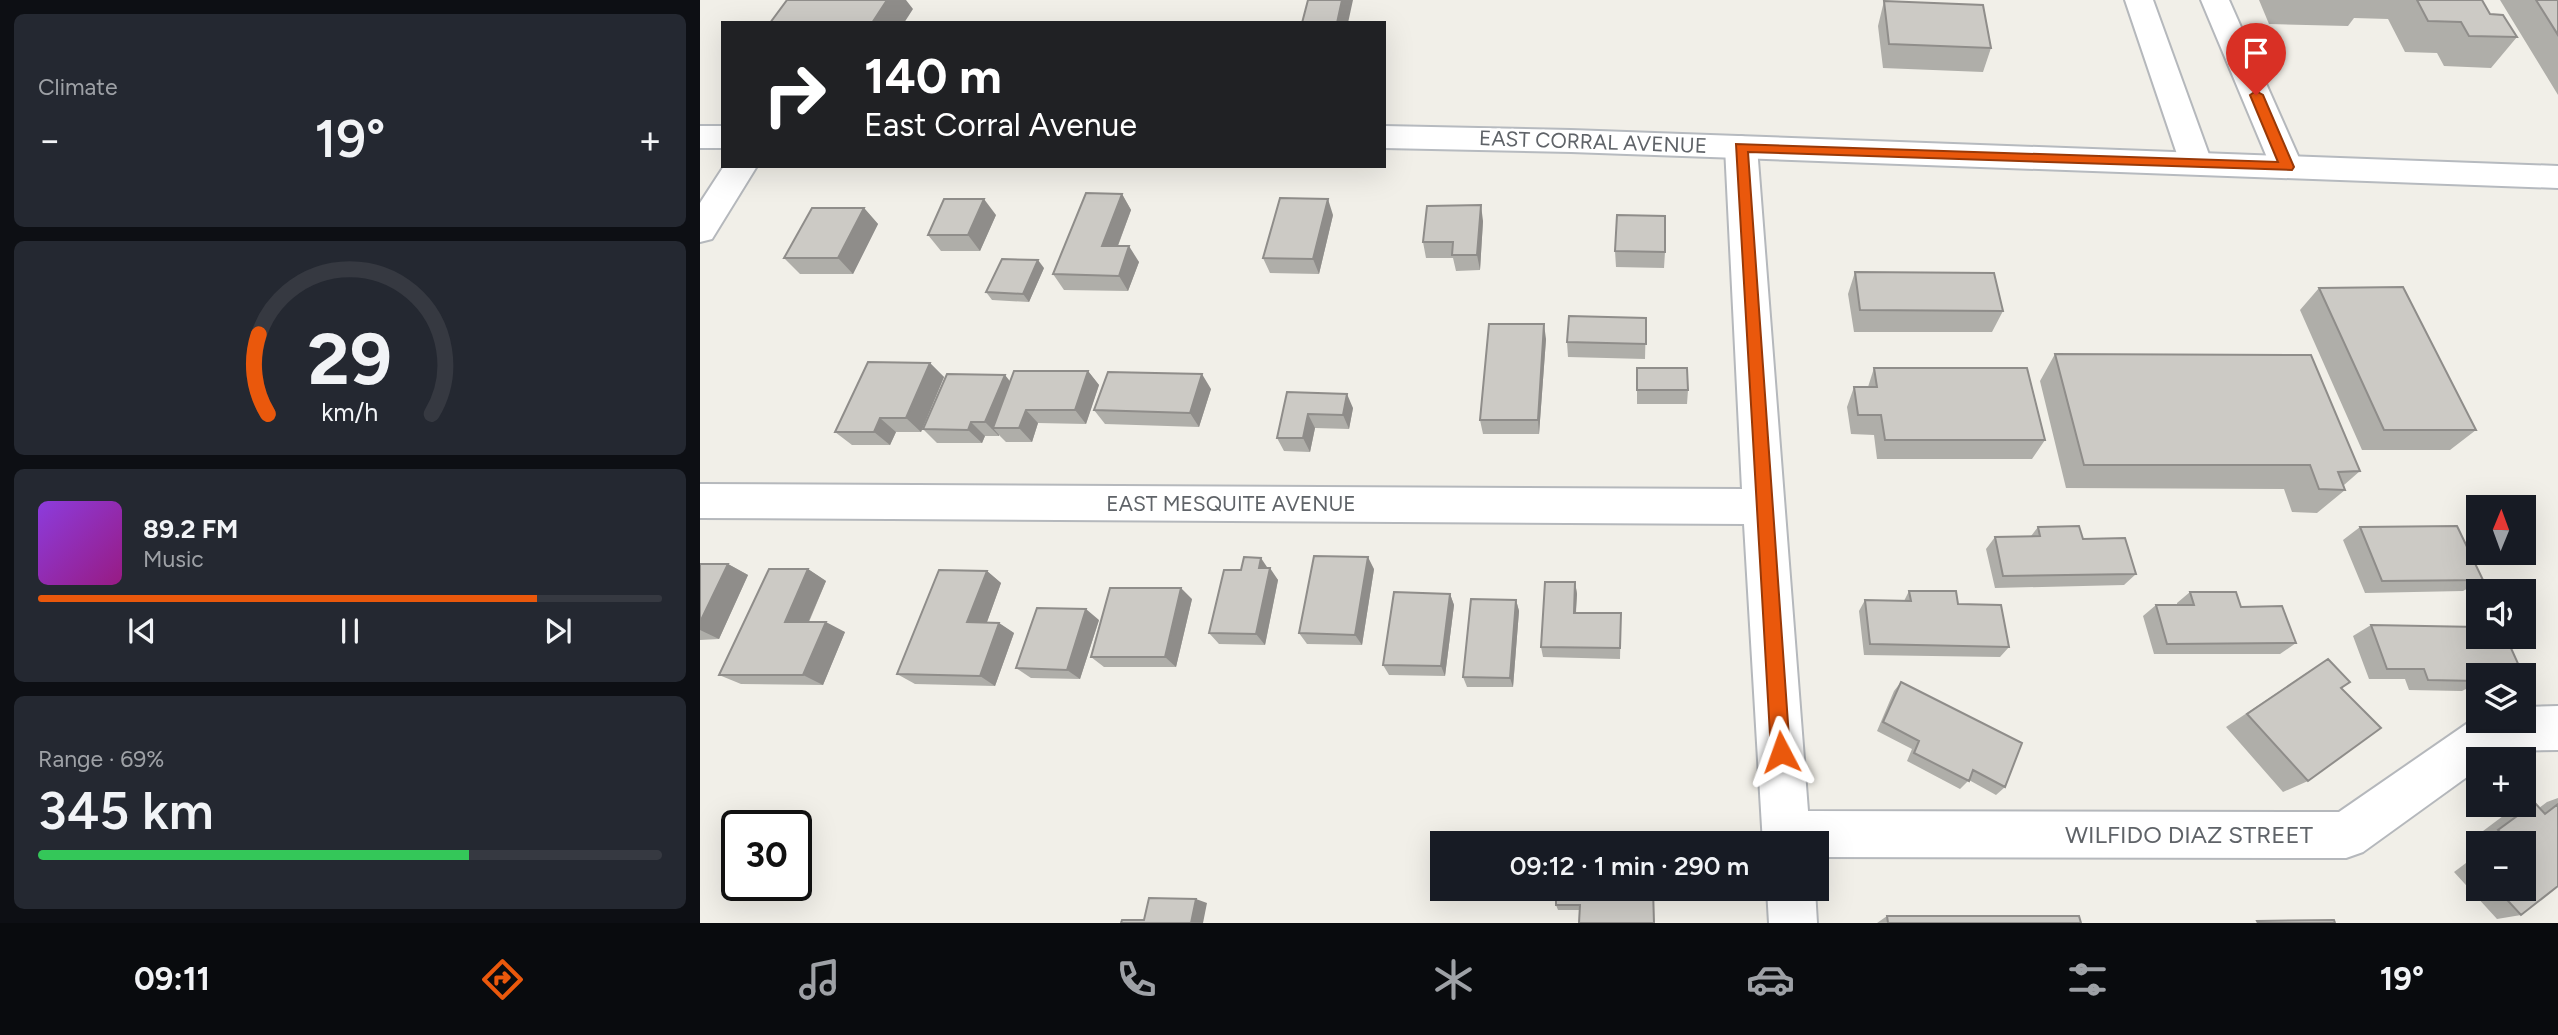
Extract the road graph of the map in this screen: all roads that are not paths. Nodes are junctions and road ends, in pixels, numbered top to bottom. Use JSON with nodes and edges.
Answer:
{"nodes":[{"id":1,"x":2139,"y":0,"type":"edge"},
{"id":2,"x":2215,"y":0,"type":"edge"},
{"id":3,"x":700,"y":137,"type":"edge"},
{"id":4,"x":721,"y":137,"type":"edge"},
{"id":5,"x":1386,"y":137,"type":"edge"},
{"id":6,"x":1741,"y":147,"type":"junction"},
{"id":7,"x":2196,"y":163,"type":"junction"},
{"id":8,"x":2287,"y":167,"type":"junction"},
{"id":9,"x":740,"y":168,"type":"edge"},
{"id":10,"x":2558,"y":177,"type":"edge"},
{"id":11,"x":700,"y":230,"type":"edge"},
{"id":12,"x":700,"y":501,"type":"edge"},
{"id":13,"x":1763,"y":507,"type":"junction"},
{"id":14,"x":2558,"y":729,"type":"edge"},
{"id":15,"x":1786,"y":831,"type":"edge"},
{"id":16,"x":1829,"y":839,"type":"edge"},
{"id":17,"x":1792,"y":901,"type":"edge"},
{"id":18,"x":1793,"y":923,"type":"edge"}],
"edges":[{"from":1,"to":7,"type":"street"},
{"from":2,"to":8,"type":"street"},
{"from":3,"to":4,"type":"street"},
{"from":5,"to":6,"type":"street","name":"EAST CORRAL AVENUE"},
{"from":6,"to":7,"type":"street","name":"EAST CORRAL AVENUE"},
{"from":6,"to":13,"type":"street"},
{"from":7,"to":8,"type":"street","name":"EAST CORRAL AVENUE"},
{"from":8,"to":10,"type":"street","name":"EAST CORRAL AVENUE"},
{"from":9,"to":11,"type":"street"},
{"from":12,"to":13,"type":"street","name":"EAST MESQUITE AVENUE"},
{"from":13,"to":15,"type":"street"},
{"from":14,"to":16,"type":"street","name":"WILFIDO DIAZ STREET"},
{"from":17,"to":18,"type":"street"}]}
